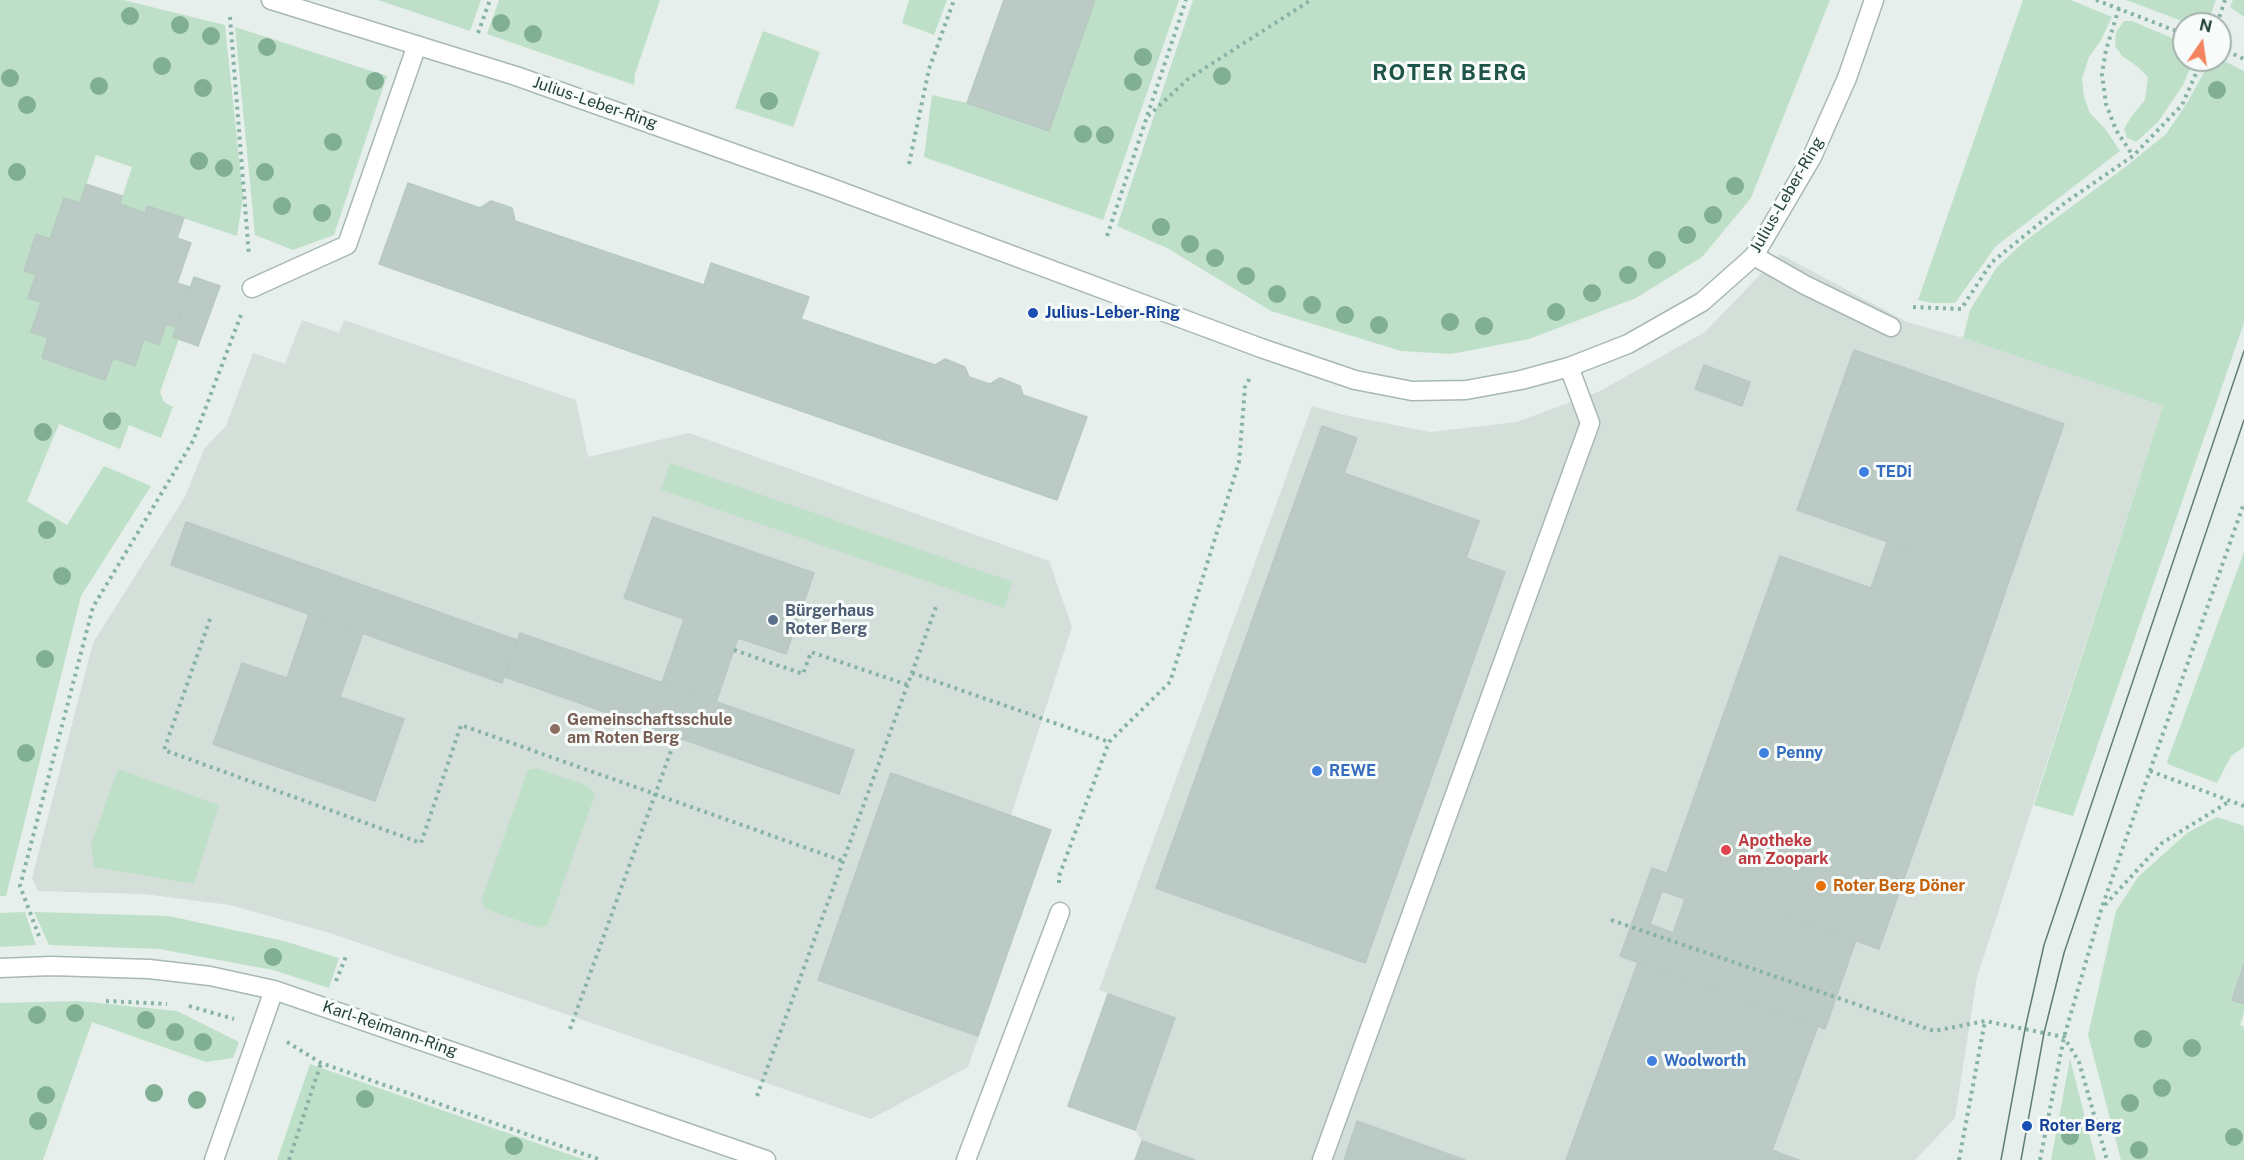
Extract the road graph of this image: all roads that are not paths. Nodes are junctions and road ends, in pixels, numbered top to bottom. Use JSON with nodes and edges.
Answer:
{"nodes":[{"id":1,"x":271,"y":0,"type":"edge"},
{"id":2,"x":1874,"y":0,"type":"edge"},
{"id":3,"x":417,"y":45,"type":"junction"},
{"id":4,"x":1754,"y":256,"type":"junction"},
{"id":5,"x":252,"y":288,"type":"road end"},
{"id":6,"x":1892,"y":327,"type":"dead end"},
{"id":7,"x":1569,"y":367,"type":"junction"},
{"id":8,"x":1060,"y":912,"type":"road end"},
{"id":9,"x":0,"y":968,"type":"edge"},
{"id":10,"x":274,"y":990,"type":"junction"},
{"id":11,"x":214,"y":1160,"type":"edge"},
{"id":12,"x":766,"y":1160,"type":"edge"},
{"id":13,"x":966,"y":1160,"type":"edge"},
{"id":14,"x":1322,"y":1160,"type":"edge"}],
"edges":[{"from":1,"to":3,"type":"street","name":"Julius-Leber-Ring"},
{"from":2,"to":4,"type":"street","name":"Julius-Leber-Ring"},
{"from":3,"to":5,"type":"street"},
{"from":3,"to":7,"type":"street","name":"Julius-Leber-Ring"},
{"from":4,"to":6,"type":"street"},
{"from":4,"to":7,"type":"street","name":"Julius-Leber-Ring"},
{"from":7,"to":14,"type":"street"},
{"from":8,"to":13,"type":"street"},
{"from":9,"to":10,"type":"street","name":"Karl-Reimann-Ring"},
{"from":10,"to":11,"type":"street"},
{"from":10,"to":12,"type":"street","name":"Karl-Reimann-Ring"}]}
